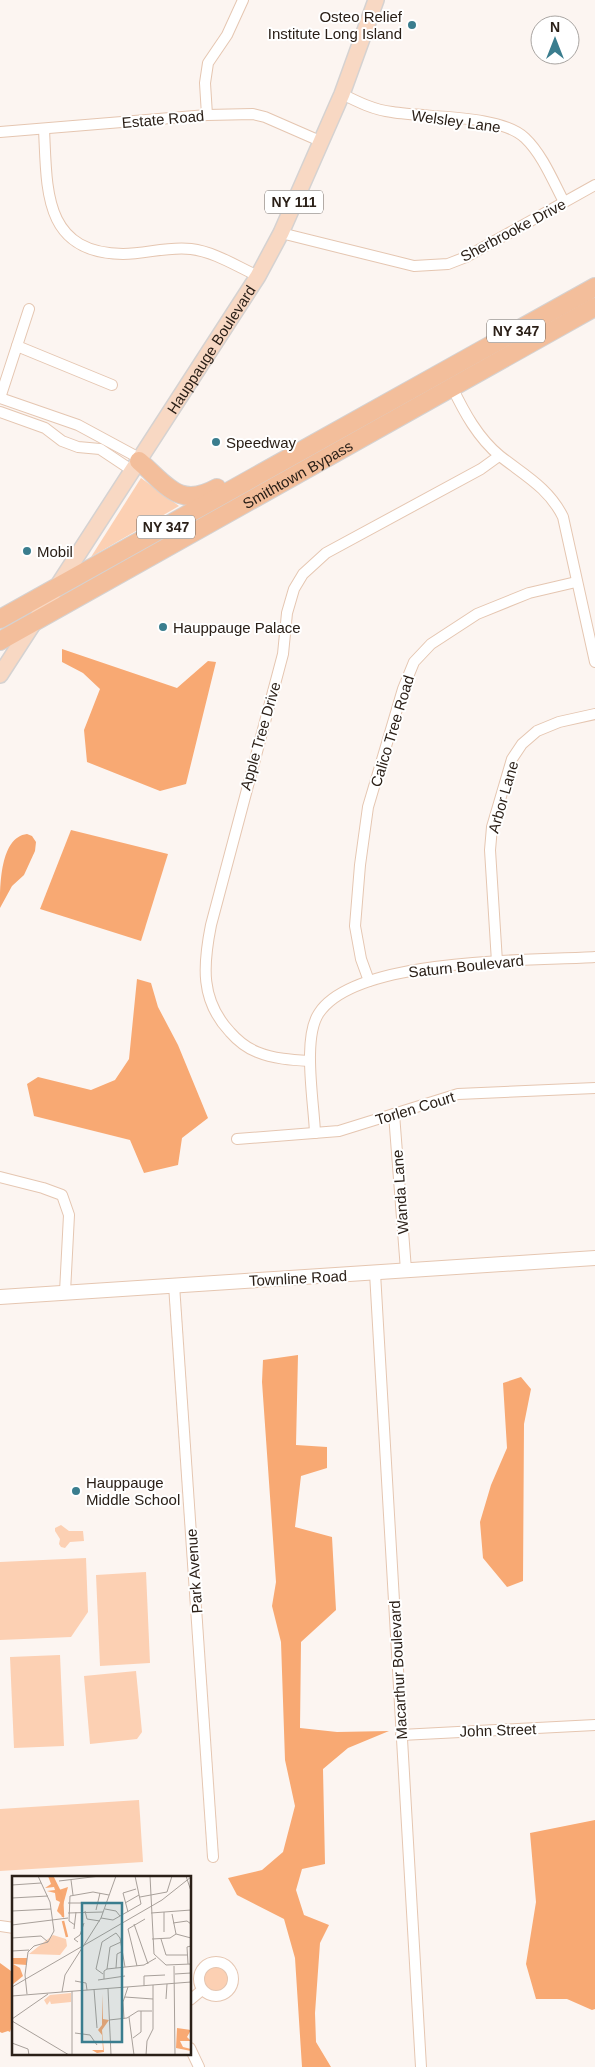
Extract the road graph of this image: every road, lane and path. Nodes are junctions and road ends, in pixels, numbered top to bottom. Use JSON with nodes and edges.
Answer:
{"nodes":[{"id":1,"x":376,"y":0,"type":"edge"},
{"id":2,"x":240,"y":1,"type":"edge"},
{"id":3,"x":342,"y":94,"type":"junction"},
{"id":4,"x":208,"y":115,"type":"junction"},
{"id":5,"x":44,"y":130,"type":"junction"},
{"id":6,"x":0,"y":132,"type":"edge"},
{"id":7,"x":320,"y":141,"type":"junction"},
{"id":8,"x":595,"y":185,"type":"edge"},
{"id":9,"x":564,"y":202,"type":"junction"},
{"id":10,"x":282,"y":233,"type":"junction"},
{"id":11,"x":258,"y":276,"type":"junction"},
{"id":12,"x":595,"y":288,"type":"edge"},
{"id":13,"x":595,"y":307,"type":"edge"},
{"id":14,"x":29,"y":309,"type":"dead end"},
{"id":15,"x":17,"y":346,"type":"junction"},
{"id":16,"x":112,"y":385,"type":"dead end"},
{"id":17,"x":452,"y":387,"type":"junction"},
{"id":18,"x":0,"y":398,"type":"edge"},
{"id":19,"x":0,"y":412,"type":"edge"},
{"id":20,"x":65,"y":420,"type":"junction"},
{"id":21,"x":57,"y":437,"type":"junction"},
{"id":22,"x":499,"y":456,"type":"junction"},
{"id":23,"x":138,"y":464,"type":"junction"},
{"id":24,"x":273,"y":468,"type":"junction"},
{"id":25,"x":576,"y":582,"type":"junction"},
{"id":26,"x":59,"y":586,"type":"junction"},
{"id":27,"x":0,"y":619,"type":"edge"},
{"id":28,"x":35,"y":622,"type":"junction"},
{"id":29,"x":593,"y":637,"type":"edge"},
{"id":30,"x":0,"y":641,"type":"edge"},
{"id":31,"x":595,"y":662,"type":"edge"},
{"id":32,"x":0,"y":675,"type":"edge"},
{"id":33,"x":595,"y":714,"type":"edge"},
{"id":34,"x":595,"y":956,"type":"edge"},
{"id":35,"x":497,"y":962,"type":"junction"},
{"id":36,"x":369,"y":981,"type":"junction"},
{"id":37,"x":310,"y":1061,"type":"junction"},
{"id":38,"x":595,"y":1088,"type":"edge"},
{"id":39,"x":394,"y":1114,"type":"junction"},
{"id":40,"x":315,"y":1133,"type":"junction"},
{"id":41,"x":237,"y":1139,"type":"dead end"},
{"id":42,"x":0,"y":1177,"type":"edge"},
{"id":43,"x":595,"y":1258,"type":"edge"},
{"id":44,"x":406,"y":1270,"type":"junction"},
{"id":45,"x":375,"y":1273,"type":"junction"},
{"id":46,"x":174,"y":1285,"type":"junction"},
{"id":47,"x":65,"y":1292,"type":"junction"},
{"id":48,"x":0,"y":1297,"type":"edge"},
{"id":49,"x":595,"y":1725,"type":"edge"},
{"id":50,"x":402,"y":1735,"type":"junction"},
{"id":51,"x":213,"y":1857,"type":"dead end"},
{"id":52,"x":202,"y":1990,"type":"dead end"},
{"id":53,"x":191,"y":1999,"type":"edge"},
{"id":54,"x":191,"y":2050,"type":"edge"},
{"id":55,"x":199,"y":2067,"type":"edge"},
{"id":56,"x":421,"y":2067,"type":"edge"}],
"edges":[{"from":1,"to":3,"type":"main road","name":"Hauppauge Boulevard","number":"NY 111"},
{"from":2,"to":4,"type":"street"},
{"from":3,"to":7,"type":"main road","name":"Hauppauge Boulevard","number":"NY 111"},
{"from":3,"to":9,"type":"street","name":"Welsley Lane"},
{"from":4,"to":5,"type":"street","name":"Estate Road"},
{"from":4,"to":7,"type":"street","name":"Estate Road"},
{"from":5,"to":6,"type":"street","name":"Estate Road"},
{"from":5,"to":11,"type":"street"},
{"from":7,"to":10,"type":"main road","name":"Hauppauge Boulevard","number":"NY 111"},
{"from":8,"to":9,"type":"street","name":"Sherbrooke Drive"},
{"from":9,"to":10,"type":"street","name":"Sherbrooke Drive"},
{"from":10,"to":11,"type":"main road","name":"Hauppauge Boulevard","number":"NY 111"},
{"from":11,"to":23,"type":"main road","name":"Hauppauge Boulevard","number":"NY 111"},
{"from":12,"to":24,"type":"highway","name":"Smithtown Bypass","number":"NY 347"},
{"from":13,"to":17,"type":"highway","name":"Smithtown Bypass","number":"NY 347"},
{"from":14,"to":15,"type":"street"},
{"from":15,"to":16,"type":"street"},
{"from":15,"to":18,"type":"street"},
{"from":17,"to":22,"type":"street"},
{"from":17,"to":28,"type":"highway","name":"Smithtown Bypass","number":"NY 347"},
{"from":18,"to":20,"type":"street"},
{"from":19,"to":21,"type":"street"},
{"from":20,"to":21,"type":"street"},
{"from":20,"to":23,"type":"street"},
{"from":21,"to":23,"type":"street"},
{"from":22,"to":25,"type":"street"},
{"from":22,"to":37,"type":"street","name":"Apple Tree Drive"},
{"from":23,"to":24,"type":"highway"},
{"from":23,"to":26,"type":"main road","name":"Hauppauge Boulevard","number":"NY 111"},
{"from":24,"to":26,"type":"highway","name":"Smithtown Bypass","number":"NY 347"},
{"from":25,"to":29,"type":"street"},
{"from":25,"to":36,"type":"street","name":"Calico Tree Road"},
{"from":26,"to":27,"type":"highway","name":"Smithtown Bypass","number":"NY 347"},
{"from":26,"to":28,"type":"main road","name":"Hauppauge Boulevard","number":"NY 111"},
{"from":28,"to":30,"type":"highway","name":"Smithtown Bypass","number":"NY 347"},
{"from":28,"to":32,"type":"main road","name":"Hauppauge Boulevard","number":"NY 111"},
{"from":29,"to":31,"type":"street"},
{"from":33,"to":35,"type":"street","name":"Arbor Lane"},
{"from":34,"to":35,"type":"street","name":"Saturn Boulevard"},
{"from":35,"to":36,"type":"street","name":"Saturn Boulevard"},
{"from":36,"to":37,"type":"street","name":"Saturn Boulevard"},
{"from":37,"to":40,"type":"street","name":"Saturn Boulevard"},
{"from":38,"to":39,"type":"street","name":"Torlen Court"},
{"from":39,"to":40,"type":"street","name":"Torlen Court"},
{"from":39,"to":44,"type":"street","name":"Wanda Lane"},
{"from":40,"to":41,"type":"street","name":"Torlen Court"},
{"from":42,"to":47,"type":"street"},
{"from":43,"to":44,"type":"street","name":"Townline Road"},
{"from":44,"to":45,"type":"street","name":"Townline Road"},
{"from":45,"to":46,"type":"street","name":"Townline Road"},
{"from":45,"to":50,"type":"street","name":"Macarthur Boulevard"},
{"from":46,"to":47,"type":"street","name":"Townline Road"},
{"from":46,"to":51,"type":"street","name":"Park Avenue"},
{"from":47,"to":48,"type":"street","name":"Townline Road"},
{"from":49,"to":50,"type":"street","name":"John Street"},
{"from":50,"to":56,"type":"street","name":"Macarthur Boulevard"},
{"from":52,"to":53,"type":"street"},
{"from":54,"to":55,"type":"street"}]}
